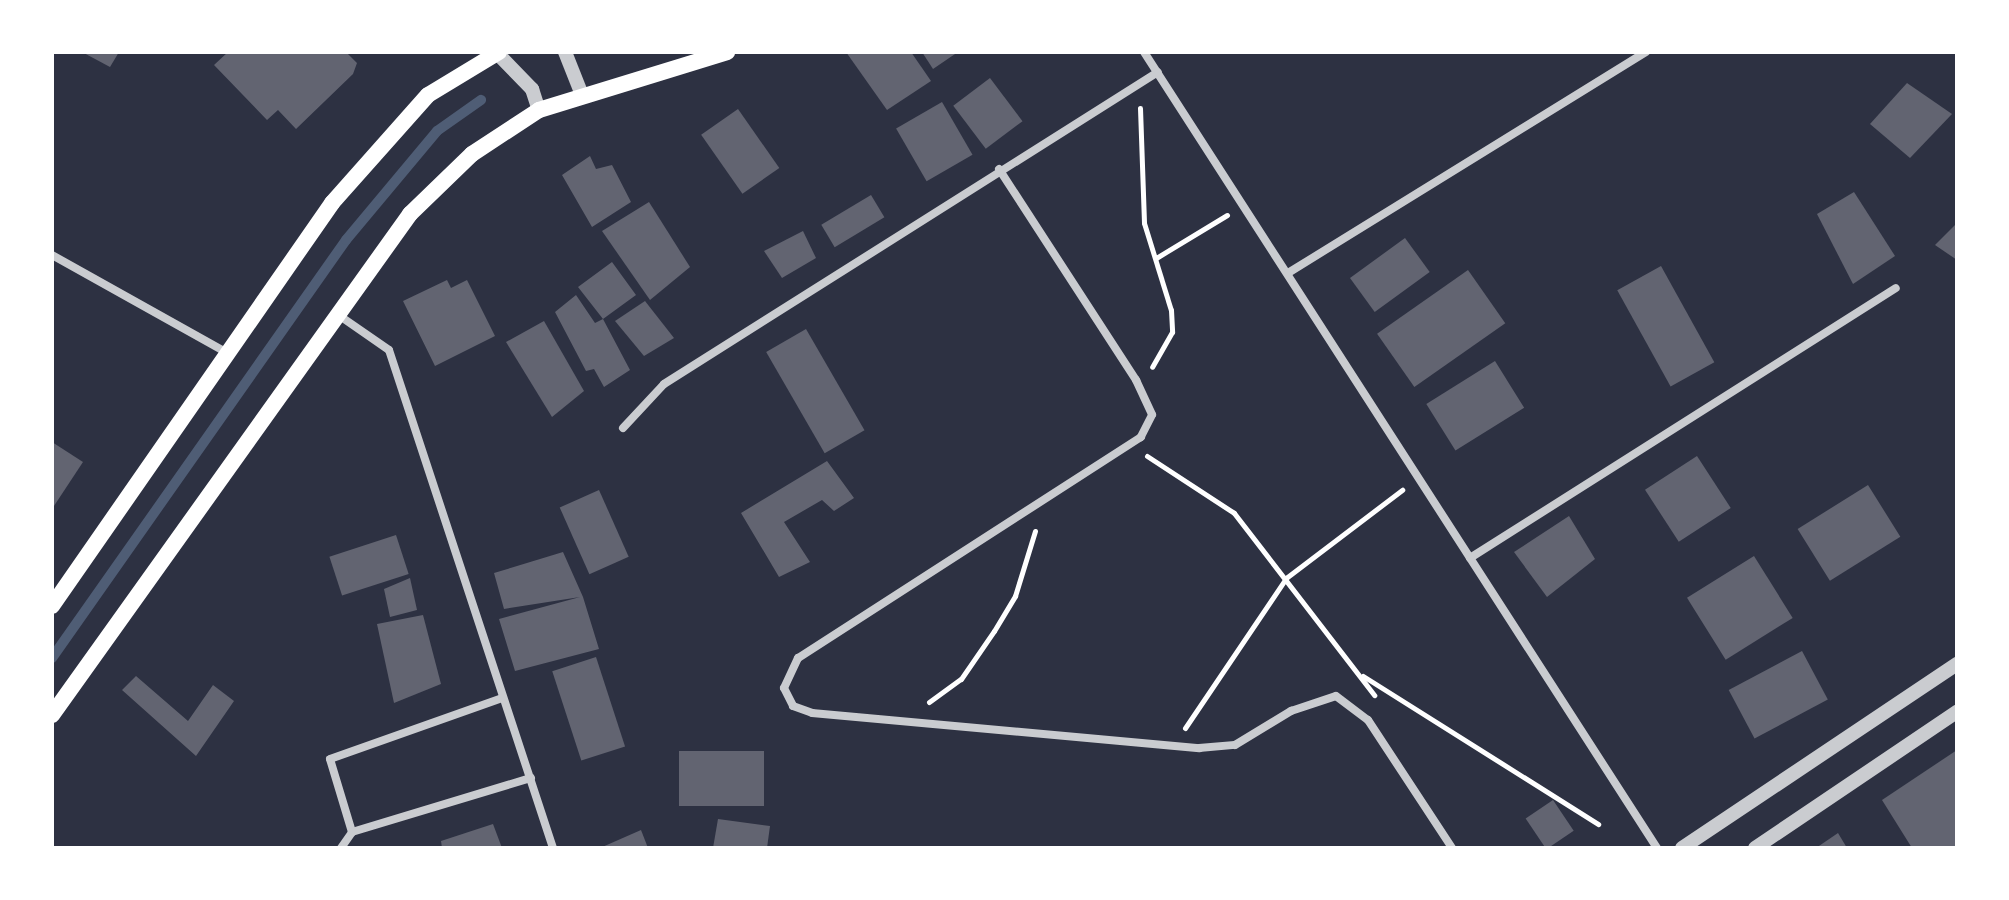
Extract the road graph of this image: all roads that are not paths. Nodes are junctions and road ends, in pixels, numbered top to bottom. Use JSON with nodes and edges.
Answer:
{"nodes":[{"id":1,"x":497,"y":52,"type":"edge"},
{"id":2,"x":565,"y":52,"type":"edge"},
{"id":3,"x":727,"y":52,"type":"edge"},
{"id":4,"x":1144,"y":52,"type":"edge"},
{"id":5,"x":1646,"y":52,"type":"edge"},
{"id":6,"x":1158,"y":72,"type":"junction"},
{"id":7,"x":582,"y":95,"type":"junction"},
{"id":8,"x":539,"y":110,"type":"junction"},
{"id":9,"x":999,"y":169,"type":"junction"},
{"id":10,"x":52,"y":255,"type":"edge"},
{"id":11,"x":1288,"y":273,"type":"junction"},
{"id":12,"x":1896,"y":288,"type":"dead end"},
{"id":13,"x":336,"y":314,"type":"junction"},
{"id":14,"x":227,"y":353,"type":"junction"},
{"id":15,"x":623,"y":428,"type":"dead end"},
{"id":16,"x":1470,"y":558,"type":"junction"},
{"id":17,"x":52,"y":606,"type":"edge"},
{"id":18,"x":1957,"y":664,"type":"edge"},
{"id":19,"x":502,"y":698,"type":"junction"},
{"id":20,"x":1957,"y":712,"type":"edge"},
{"id":21,"x":52,"y":715,"type":"edge"},
{"id":22,"x":531,"y":778,"type":"junction"},
{"id":23,"x":352,"y":832,"type":"junction"},
{"id":24,"x":341,"y":848,"type":"edge"},
{"id":25,"x":553,"y":848,"type":"edge"},
{"id":26,"x":1452,"y":848,"type":"edge"},
{"id":27,"x":1657,"y":848,"type":"edge"},
{"id":28,"x":1682,"y":848,"type":"edge"},
{"id":29,"x":1755,"y":848,"type":"edge"}],
"edges":[{"from":1,"to":8,"type":"street"},
{"from":1,"to":14,"type":"main road"},
{"from":2,"to":7,"type":"street"},
{"from":3,"to":7,"type":"main road"},
{"from":4,"to":6,"type":"street"},
{"from":5,"to":11,"type":"street"},
{"from":6,"to":9,"type":"street"},
{"from":6,"to":11,"type":"street"},
{"from":7,"to":8,"type":"main road"},
{"from":8,"to":13,"type":"main road"},
{"from":9,"to":15,"type":"street"},
{"from":9,"to":26,"type":"street"},
{"from":10,"to":14,"type":"street"},
{"from":11,"to":16,"type":"street"},
{"from":12,"to":16,"type":"street"},
{"from":13,"to":19,"type":"street"},
{"from":13,"to":21,"type":"main road"},
{"from":14,"to":17,"type":"main road"},
{"from":16,"to":27,"type":"street"},
{"from":18,"to":28,"type":"street"},
{"from":19,"to":22,"type":"street"},
{"from":19,"to":23,"type":"street"},
{"from":20,"to":29,"type":"street"},
{"from":22,"to":23,"type":"street"},
{"from":22,"to":25,"type":"street"},
{"from":23,"to":24,"type":"street"}]}
